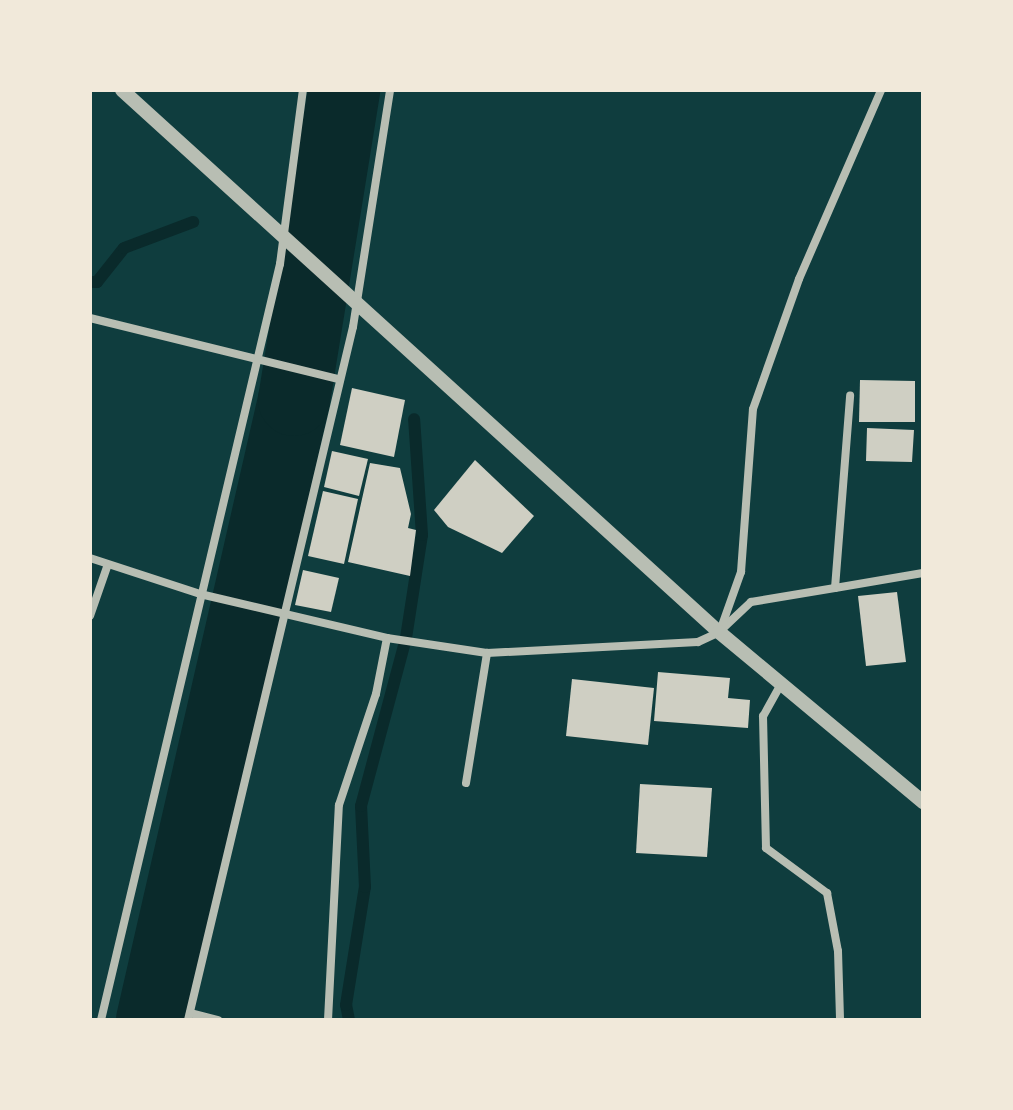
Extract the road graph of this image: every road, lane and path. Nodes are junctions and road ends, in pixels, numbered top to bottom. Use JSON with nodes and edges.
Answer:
{"nodes":[{"id":1,"x":122,"y":90,"type":"edge"},
{"id":2,"x":303,"y":90,"type":"edge"},
{"id":3,"x":390,"y":90,"type":"edge"},
{"id":4,"x":881,"y":90,"type":"edge"},
{"id":5,"x":285,"y":237,"type":"junction"},
{"id":6,"x":357,"y":302,"type":"junction"},
{"id":7,"x":90,"y":318,"type":"edge"},
{"id":8,"x":256,"y":359,"type":"junction"},
{"id":9,"x":339,"y":379,"type":"junction"},
{"id":10,"x":850,"y":396,"type":"dead end"},
{"id":11,"x":90,"y":558,"type":"edge"},
{"id":12,"x":107,"y":567,"type":"junction"},
{"id":13,"x":923,"y":573,"type":"edge"},
{"id":14,"x":835,"y":588,"type":"junction"},
{"id":15,"x":200,"y":594,"type":"junction"},
{"id":16,"x":281,"y":611,"type":"junction"},
{"id":17,"x":90,"y":616,"type":"edge"},
{"id":18,"x":719,"y":632,"type":"junction"},
{"id":19,"x":387,"y":638,"type":"junction"},
{"id":20,"x":487,"y":653,"type":"junction"},
{"id":21,"x":781,"y":684,"type":"junction"},
{"id":22,"x":466,"y":783,"type":"dead end"},
{"id":23,"x":923,"y":802,"type":"edge"},
{"id":24,"x":90,"y":1016,"type":"edge"},
{"id":25,"x":189,"y":1017,"type":"edge"},
{"id":26,"x":102,"y":1020,"type":"edge"},
{"id":27,"x":218,"y":1020,"type":"edge"},
{"id":28,"x":328,"y":1020,"type":"edge"},
{"id":29,"x":840,"y":1020,"type":"edge"}],
"edges":[{"from":1,"to":5,"type":"street"},
{"from":2,"to":5,"type":"street"},
{"from":3,"to":6,"type":"street"},
{"from":4,"to":18,"type":"street"},
{"from":5,"to":6,"type":"street"},
{"from":5,"to":8,"type":"street"},
{"from":6,"to":9,"type":"street"},
{"from":6,"to":18,"type":"street"},
{"from":7,"to":8,"type":"street"},
{"from":8,"to":9,"type":"street"},
{"from":8,"to":15,"type":"street"},
{"from":9,"to":16,"type":"street"},
{"from":10,"to":14,"type":"street"},
{"from":11,"to":12,"type":"street"},
{"from":12,"to":15,"type":"street"},
{"from":12,"to":17,"type":"street"},
{"from":13,"to":14,"type":"street"},
{"from":14,"to":18,"type":"street"},
{"from":15,"to":16,"type":"street"},
{"from":15,"to":26,"type":"street"},
{"from":16,"to":19,"type":"street"},
{"from":16,"to":25,"type":"street"},
{"from":18,"to":20,"type":"street"},
{"from":18,"to":21,"type":"street"},
{"from":19,"to":20,"type":"street"},
{"from":19,"to":28,"type":"street"},
{"from":20,"to":22,"type":"street"},
{"from":21,"to":23,"type":"street"},
{"from":21,"to":29,"type":"street"},
{"from":24,"to":26,"type":"street"},
{"from":25,"to":27,"type":"street"}]}
